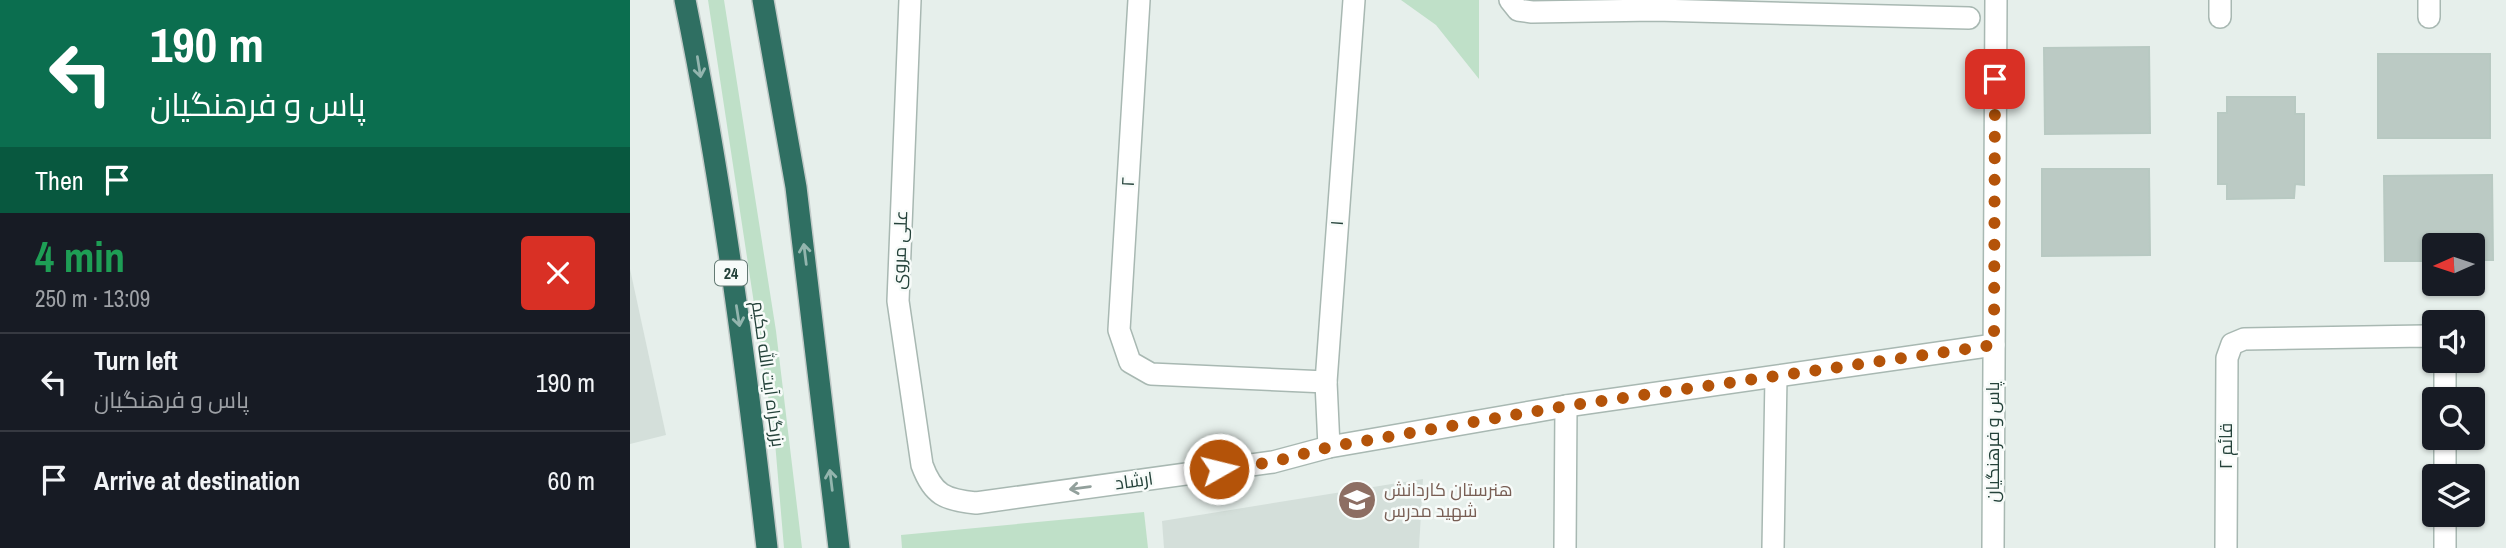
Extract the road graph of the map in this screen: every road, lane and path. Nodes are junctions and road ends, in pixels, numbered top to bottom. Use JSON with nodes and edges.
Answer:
{"nodes":[{"id":1,"x":685,"y":0,"type":"edge"},
{"id":2,"x":762,"y":0,"type":"edge"},
{"id":3,"x":910,"y":0,"type":"edge"},
{"id":4,"x":1139,"y":0,"type":"edge"},
{"id":5,"x":1354,"y":0,"type":"edge"},
{"id":6,"x":1510,"y":0,"type":"edge"},
{"id":7,"x":1996,"y":0,"type":"edge"},
{"id":8,"x":1655,"y":5,"type":"edge"},
{"id":9,"x":1801,"y":6,"type":"edge"},
{"id":10,"x":1969,"y":18,"type":"dead end"},
{"id":11,"x":2422,"y":336,"type":"edge"},
{"id":12,"x":1994,"y":345,"type":"junction"},
{"id":13,"x":1776,"y":377,"type":"junction"},
{"id":14,"x":1326,"y":382,"type":"junction"},
{"id":15,"x":1566,"y":406,"type":"junction"},
{"id":16,"x":1329,"y":447,"type":"junction"},
{"id":17,"x":938,"y":494,"type":"joint"},
{"id":18,"x":2445,"y":527,"type":"edge"},
{"id":19,"x":768,"y":548,"type":"edge"},
{"id":20,"x":839,"y":548,"type":"edge"},
{"id":21,"x":1565,"y":548,"type":"edge"},
{"id":22,"x":1773,"y":548,"type":"edge"},
{"id":23,"x":1993,"y":548,"type":"edge"},
{"id":24,"x":2226,"y":548,"type":"edge"},
{"id":25,"x":2445,"y":548,"type":"edge"}],
"edges":[{"from":1,"to":19,"type":"highway","name":"بزرگراه آیت الله حکیم","number":"24","one_way":true},
{"from":20,"to":2,"type":"highway","one_way":true},
{"from":3,"to":17,"type":"street","name":"علی مروی"},
{"from":4,"to":14,"type":"street","name":"۲"},
{"from":5,"to":14,"type":"street","name":"۱"},
{"from":6,"to":8,"type":"street"},
{"from":7,"to":12,"type":"street","name":"پاس و فرهنگیان"},
{"from":8,"to":9,"type":"street"},
{"from":9,"to":10,"type":"street"},
{"from":11,"to":24,"type":"street","name":"قائم ۲"},
{"from":12,"to":13,"type":"street","name":"ارشاد"},
{"from":12,"to":23,"type":"street","name":"پاس و فرهنگیان"},
{"from":13,"to":15,"type":"street","name":"ارشاد"},
{"from":13,"to":22,"type":"street"},
{"from":14,"to":16,"type":"street","name":"۱"},
{"from":15,"to":16,"type":"street","name":"ارشاد"},
{"from":15,"to":21,"type":"street"},
{"from":16,"to":17,"type":"street","name":"ارشاد","one_way":true},
{"from":18,"to":25,"type":"street"}]}
